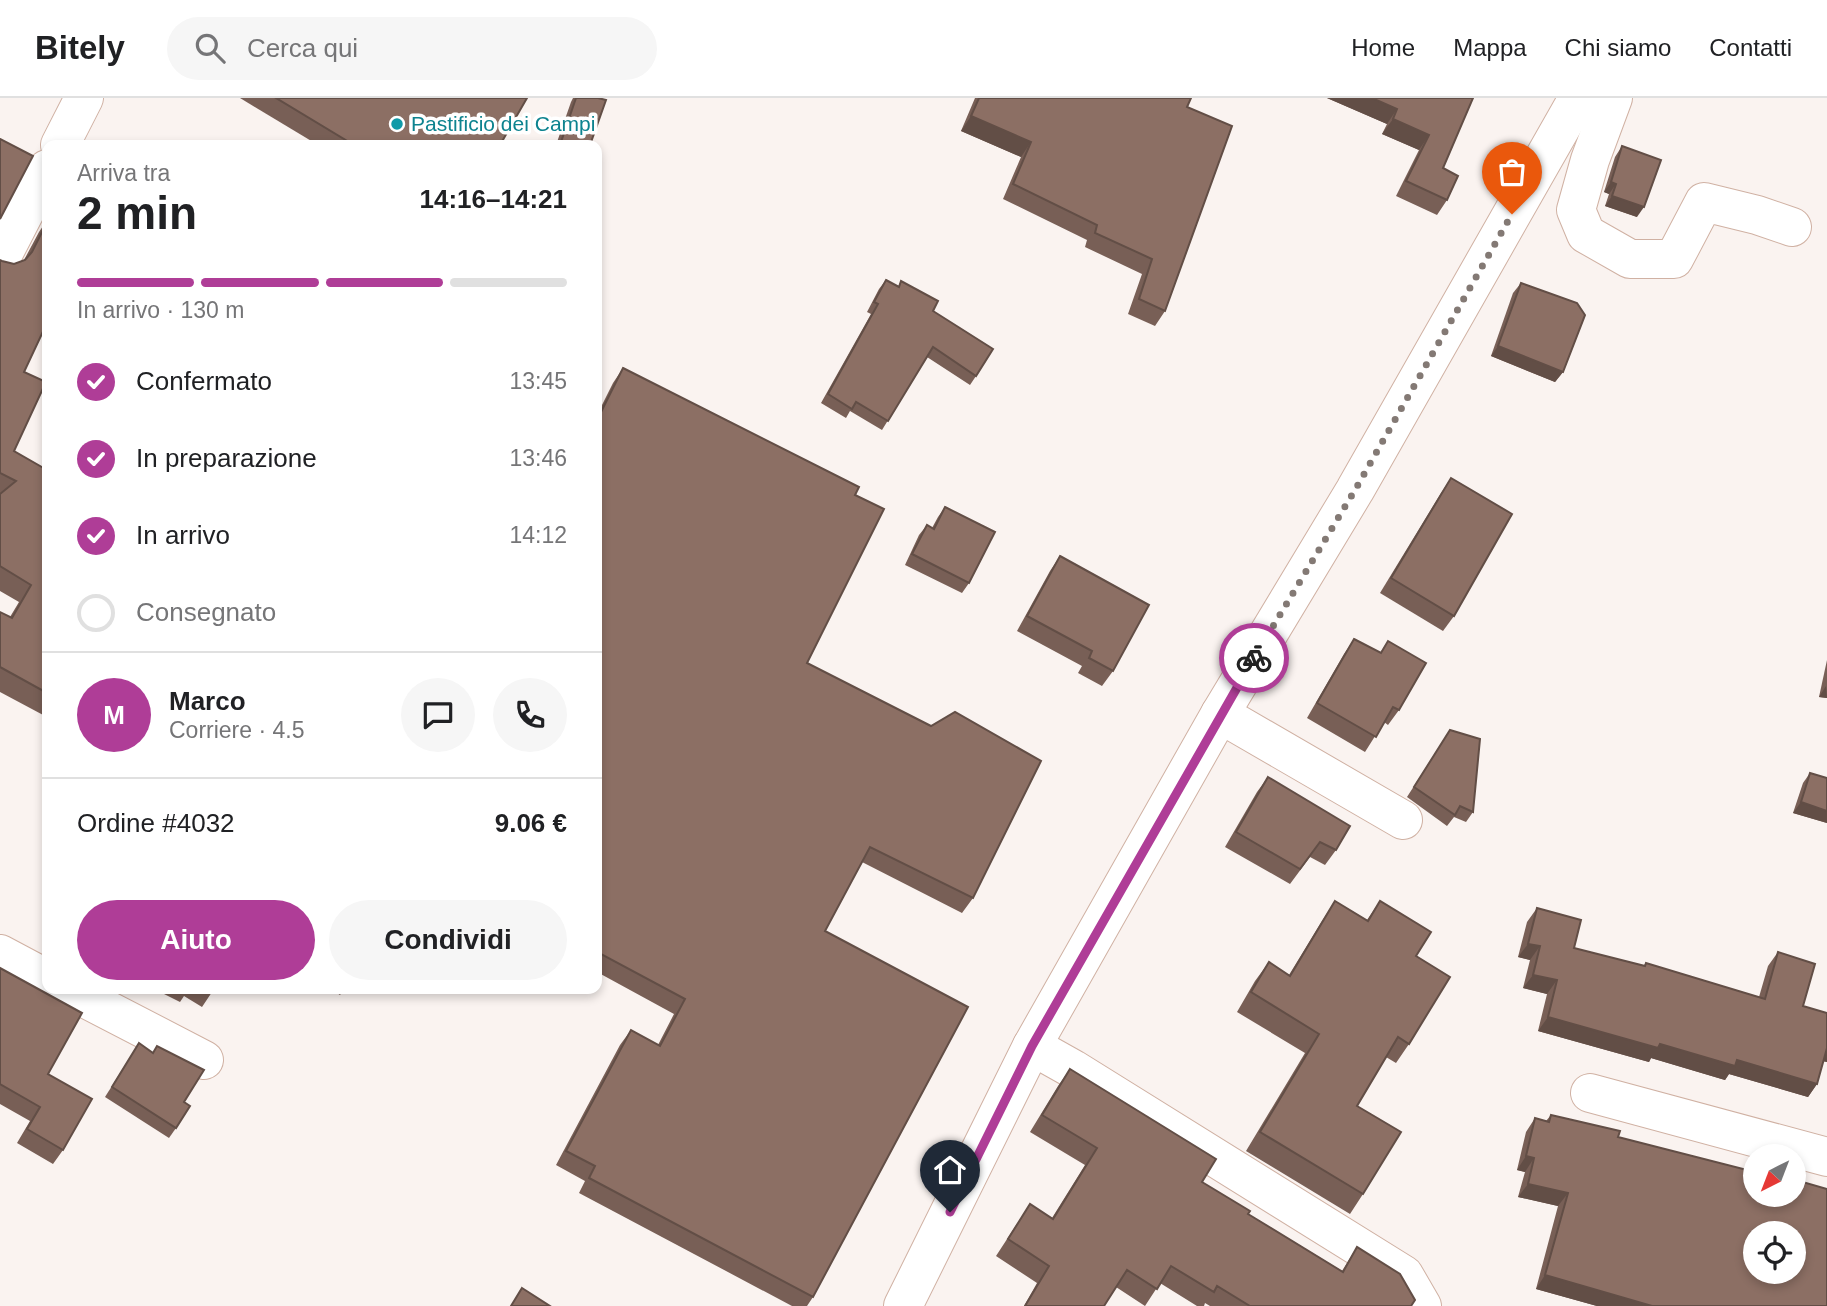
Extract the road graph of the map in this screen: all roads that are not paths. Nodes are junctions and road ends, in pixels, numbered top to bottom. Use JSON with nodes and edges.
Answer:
{"nodes":[{"id":1,"x":84,"y":98,"type":"edge"},
{"id":2,"x":1578,"y":98,"type":"edge"},
{"id":3,"x":1613,"y":98,"type":"edge"},
{"id":4,"x":63,"y":140,"type":"edge"},
{"id":5,"x":42,"y":179,"type":"edge"},
{"id":6,"x":1792,"y":227,"type":"dead end"},
{"id":7,"x":0,"y":260,"type":"edge"},
{"id":8,"x":1220,"y":714,"type":"junction"},
{"id":9,"x":1403,"y":820,"type":"dead end"},
{"id":10,"x":0,"y":954,"type":"edge"},
{"id":11,"x":42,"y":976,"type":"edge"},
{"id":12,"x":77,"y":994,"type":"edge"},
{"id":13,"x":1032,"y":1046,"type":"junction"},
{"id":14,"x":204,"y":1060,"type":"dead end"},
{"id":15,"x":1590,"y":1093,"type":"dead end"},
{"id":16,"x":1827,"y":1157,"type":"edge"},
{"id":17,"x":903,"y":1306,"type":"edge"},
{"id":18,"x":1422,"y":1306,"type":"edge"}],
"edges":[{"from":1,"to":4,"type":"street"},
{"from":2,"to":8,"type":"street"},
{"from":3,"to":6,"type":"street"},
{"from":5,"to":7,"type":"street"},
{"from":8,"to":9,"type":"street"},
{"from":8,"to":13,"type":"street"},
{"from":10,"to":11,"type":"street"},
{"from":12,"to":14,"type":"street"},
{"from":13,"to":17,"type":"street"},
{"from":13,"to":18,"type":"street"},
{"from":15,"to":16,"type":"street"}]}
